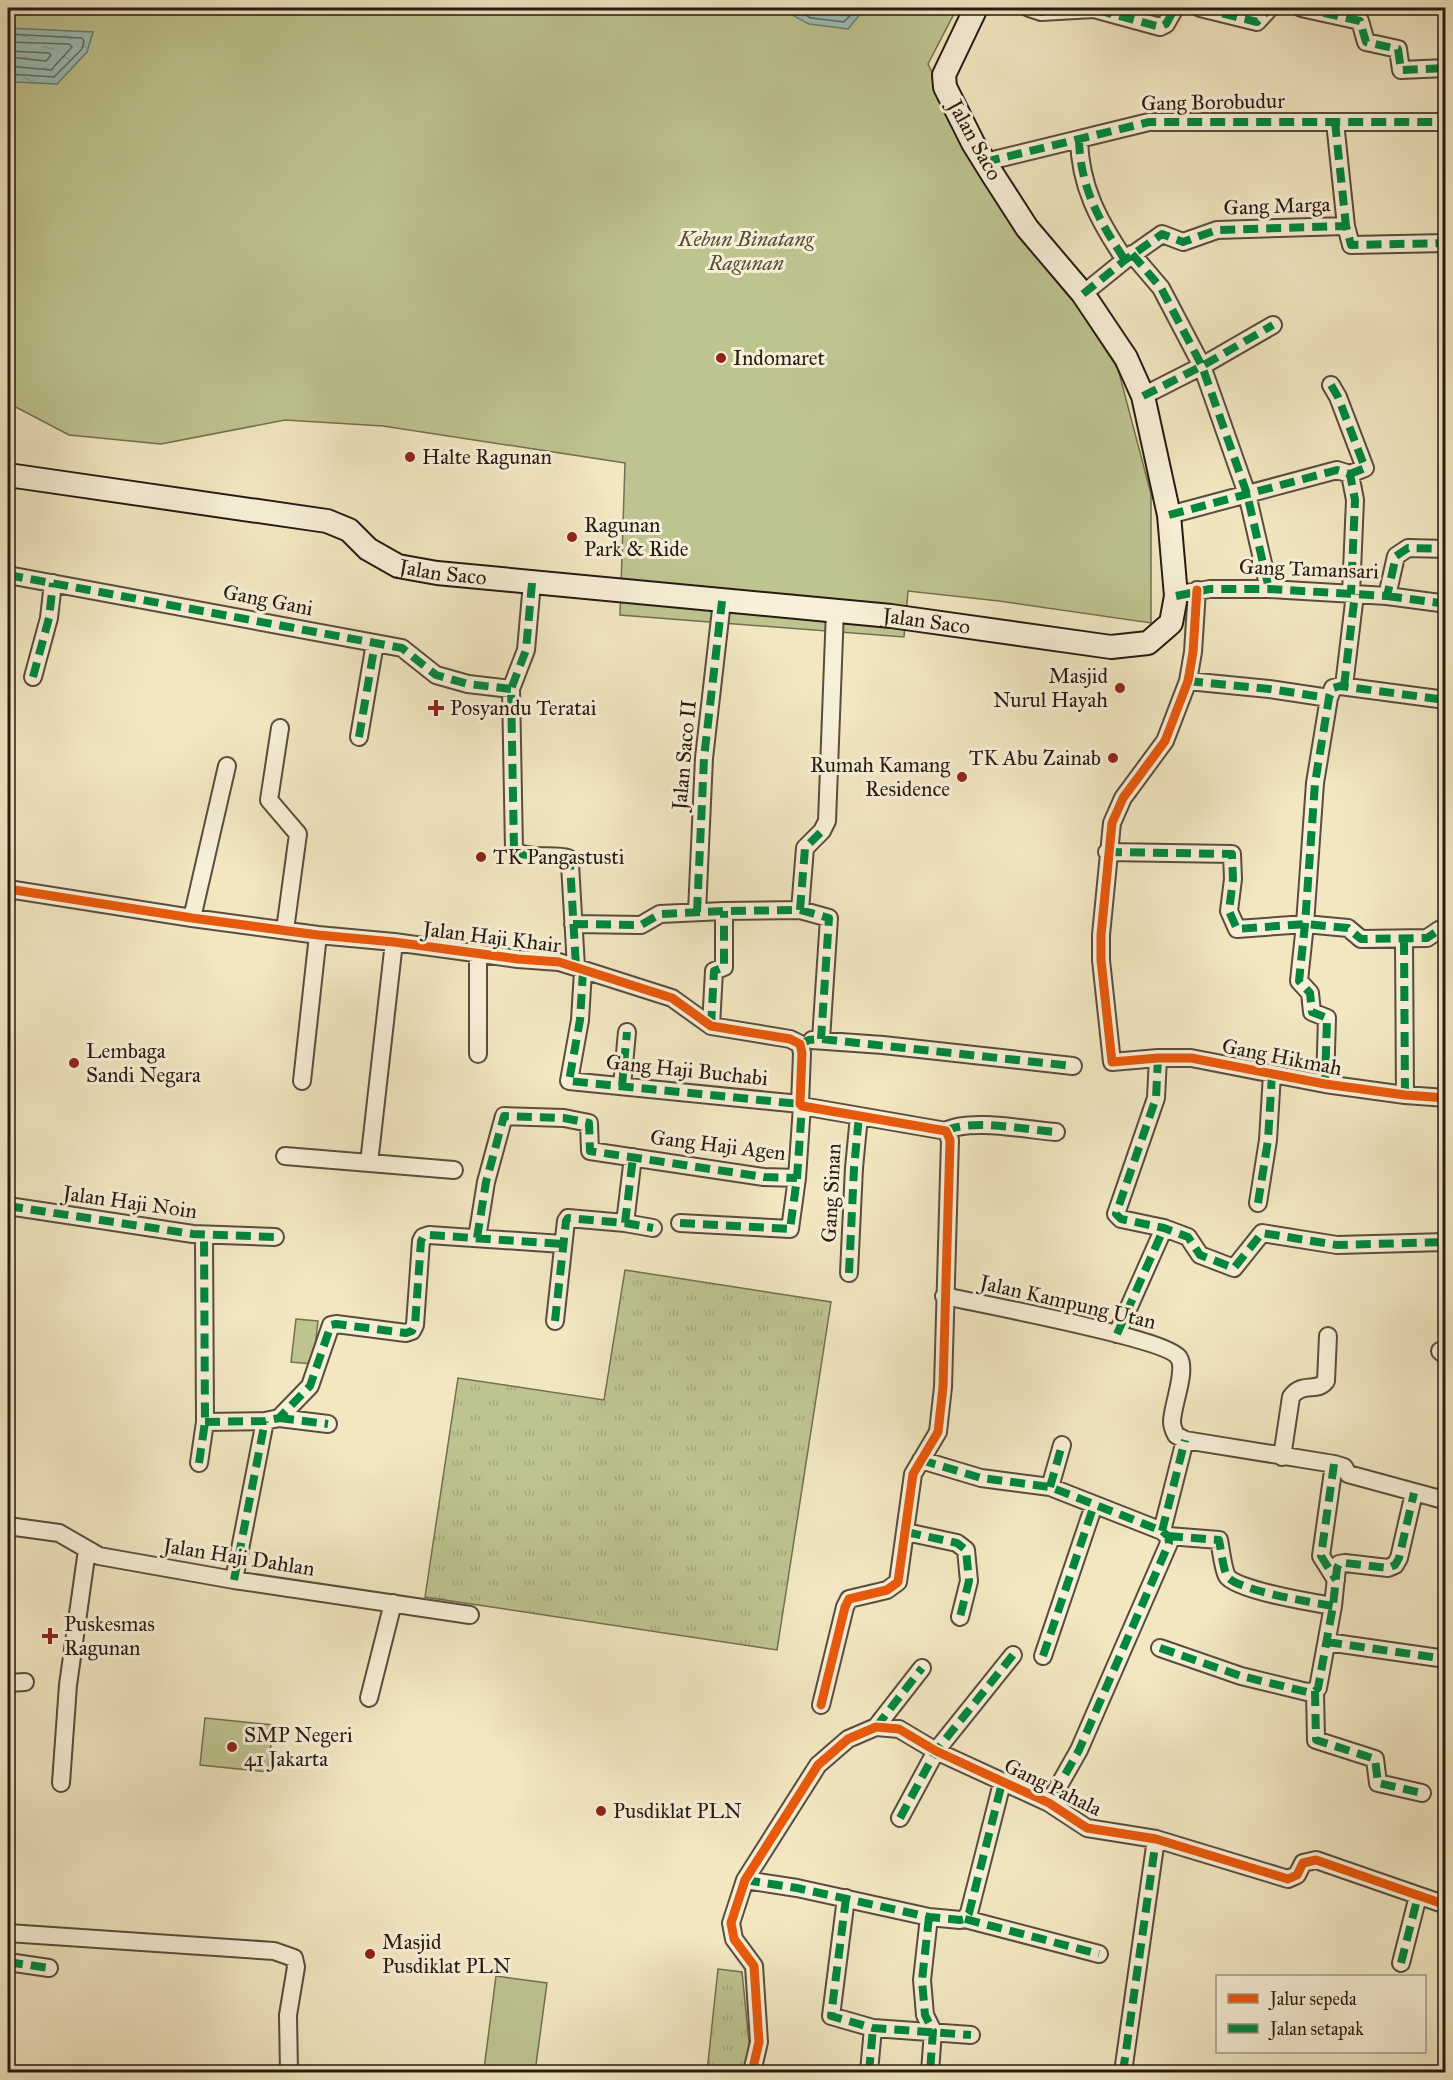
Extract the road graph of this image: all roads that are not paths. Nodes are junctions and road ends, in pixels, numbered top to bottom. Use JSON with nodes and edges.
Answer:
{"nodes":[{"id":1,"x":976,"y":8,"type":"edge"},
{"id":2,"x":1029,"y":8,"type":"edge"},
{"id":3,"x":1175,"y":8,"type":"edge"},
{"id":4,"x":1200,"y":8,"type":"edge"},
{"id":5,"x":1270,"y":8,"type":"edge"},
{"id":6,"x":1301,"y":8,"type":"edge"},
{"id":7,"x":1446,"y":68,"type":"edge"},
{"id":8,"x":1335,"y":122,"type":"junction"},
{"id":9,"x":1446,"y":122,"type":"edge"},
{"id":10,"x":1079,"y":140,"type":"junction"},
{"id":11,"x":985,"y":162,"type":"junction"},
{"id":12,"x":1346,"y":226,"type":"junction"},
{"id":13,"x":1446,"y":243,"type":"edge"},
{"id":14,"x":1128,"y":257,"type":"junction"},
{"id":15,"x":1083,"y":294,"type":"junction"},
{"id":16,"x":1273,"y":325,"type":"dead end"},
{"id":17,"x":1202,"y":366,"type":"junction"},
{"id":18,"x":1331,"y":385,"type":"dead end"},
{"id":19,"x":1143,"y":396,"type":"junction"},
{"id":20,"x":1350,"y":474,"type":"junction"},
{"id":21,"x":8,"y":475,"type":"edge"},
{"id":22,"x":1247,"y":494,"type":"junction"},
{"id":23,"x":1169,"y":515,"type":"junction"},
{"id":24,"x":1446,"y":549,"type":"edge"},
{"id":25,"x":8,"y":575,"type":"edge"},
{"id":26,"x":53,"y":583,"type":"junction"},
{"id":27,"x":532,"y":583,"type":"junction"},
{"id":28,"x":1269,"y":589,"type":"junction"},
{"id":29,"x":1187,"y":593,"type":"junction"},
{"id":30,"x":1353,"y":594,"type":"junction"},
{"id":31,"x":1387,"y":596,"type":"junction"},
{"id":32,"x":722,"y":601,"type":"junction"},
{"id":33,"x":1440,"y":603,"type":"dead end"},
{"id":34,"x":835,"y":610,"type":"junction"},
{"id":35,"x":375,"y":643,"type":"junction"},
{"id":36,"x":33,"y":677,"type":"dead end"},
{"id":37,"x":1188,"y":681,"type":"junction"},
{"id":38,"x":511,"y":689,"type":"junction"},
{"id":39,"x":1335,"y":691,"type":"junction"},
{"id":40,"x":1446,"y":700,"type":"edge"},
{"id":41,"x":279,"y":728,"type":"dead end"},
{"id":42,"x":359,"y":737,"type":"dead end"},
{"id":43,"x":227,"y":766,"type":"dead end"},
{"id":44,"x":1107,"y":852,"type":"junction"},
{"id":45,"x":8,"y":889,"type":"edge"},
{"id":46,"x":800,"y":910,"type":"junction"},
{"id":47,"x":724,"y":911,"type":"junction"},
{"id":48,"x":697,"y":912,"type":"junction"},
{"id":49,"x":192,"y":918,"type":"junction"},
{"id":50,"x":573,"y":924,"type":"junction"},
{"id":51,"x":1305,"y":924,"type":"junction"},
{"id":52,"x":1446,"y":929,"type":"edge"},
{"id":53,"x":285,"y":930,"type":"junction"},
{"id":54,"x":318,"y":935,"type":"junction"},
{"id":55,"x":1404,"y":939,"type":"junction"},
{"id":56,"x":394,"y":942,"type":"junction"},
{"id":57,"x":478,"y":953,"type":"junction"},
{"id":58,"x":579,"y":969,"type":"junction"},
{"id":59,"x":711,"y":1026,"type":"junction"},
{"id":60,"x":627,"y":1032,"type":"dead end"},
{"id":61,"x":821,"y":1039,"type":"junction"},
{"id":62,"x":800,"y":1044,"type":"junction"},
{"id":63,"x":478,"y":1054,"type":"dead end"},
{"id":64,"x":1158,"y":1058,"type":"junction"},
{"id":65,"x":1073,"y":1066,"type":"dead end"},
{"id":66,"x":1272,"y":1074,"type":"junction"},
{"id":67,"x":302,"y":1081,"type":"dead end"},
{"id":68,"x":1325,"y":1084,"type":"junction"},
{"id":69,"x":622,"y":1086,"type":"junction"},
{"id":70,"x":1405,"y":1095,"type":"junction"},
{"id":71,"x":1446,"y":1098,"type":"edge"},
{"id":72,"x":801,"y":1105,"type":"junction"},
{"id":73,"x":859,"y":1116,"type":"junction"},
{"id":74,"x":946,"y":1131,"type":"junction"},
{"id":75,"x":1056,"y":1132,"type":"dead end"},
{"id":76,"x":285,"y":1156,"type":"dead end"},
{"id":77,"x":633,"y":1157,"type":"junction"},
{"id":78,"x":369,"y":1163,"type":"junction"},
{"id":79,"x":454,"y":1170,"type":"dead end"},
{"id":80,"x":797,"y":1178,"type":"junction"},
{"id":81,"x":1258,"y":1203,"type":"dead end"},
{"id":82,"x":8,"y":1206,"type":"edge"},
{"id":83,"x":680,"y":1222,"type":"dead end"},
{"id":84,"x":625,"y":1223,"type":"junction"},
{"id":85,"x":653,"y":1228,"type":"dead end"},
{"id":86,"x":1164,"y":1228,"type":"junction"},
{"id":87,"x":204,"y":1235,"type":"junction"},
{"id":88,"x":275,"y":1237,"type":"dead end"},
{"id":89,"x":477,"y":1238,"type":"junction"},
{"id":90,"x":1446,"y":1242,"type":"edge"},
{"id":91,"x":562,"y":1244,"type":"junction"},
{"id":92,"x":849,"y":1273,"type":"dead end"},
{"id":93,"x":944,"y":1296,"type":"junction"},
{"id":94,"x":555,"y":1321,"type":"dead end"},
{"id":95,"x":1117,"y":1334,"type":"junction"},
{"id":96,"x":1328,"y":1336,"type":"dead end"},
{"id":97,"x":272,"y":1419,"type":"junction"},
{"id":98,"x":205,"y":1422,"type":"junction"},
{"id":99,"x":327,"y":1424,"type":"dead end"},
{"id":100,"x":1185,"y":1440,"type":"junction"},
{"id":101,"x":1062,"y":1445,"type":"dead end"},
{"id":102,"x":1282,"y":1457,"type":"junction"},
{"id":103,"x":921,"y":1460,"type":"junction"},
{"id":104,"x":199,"y":1462,"type":"dead end"},
{"id":105,"x":1334,"y":1464,"type":"junction"},
{"id":106,"x":1050,"y":1487,"type":"junction"},
{"id":107,"x":1414,"y":1493,"type":"junction"},
{"id":108,"x":1446,"y":1496,"type":"edge"},
{"id":109,"x":1094,"y":1504,"type":"junction"},
{"id":110,"x":8,"y":1526,"type":"edge"},
{"id":111,"x":906,"y":1532,"type":"junction"},
{"id":112,"x":1165,"y":1534,"type":"junction"},
{"id":113,"x":87,"y":1550,"type":"junction"},
{"id":114,"x":234,"y":1580,"type":"junction"},
{"id":115,"x":1336,"y":1580,"type":"junction"},
{"id":116,"x":393,"y":1603,"type":"junction"},
{"id":117,"x":1333,"y":1606,"type":"junction"},
{"id":118,"x":470,"y":1615,"type":"dead end"},
{"id":119,"x":960,"y":1617,"type":"dead end"},
{"id":120,"x":1327,"y":1642,"type":"junction"},
{"id":121,"x":1160,"y":1648,"type":"dead end"},
{"id":122,"x":1013,"y":1655,"type":"dead end"},
{"id":123,"x":1043,"y":1656,"type":"dead end"},
{"id":124,"x":1446,"y":1659,"type":"edge"},
{"id":125,"x":922,"y":1668,"type":"dead end"},
{"id":126,"x":25,"y":1682,"type":"dead end"},
{"id":127,"x":8,"y":1683,"type":"edge"},
{"id":128,"x":1315,"y":1691,"type":"junction"},
{"id":129,"x":369,"y":1698,"type":"dead end"},
{"id":130,"x":821,"y":1705,"type":"dead end"},
{"id":131,"x":876,"y":1726,"type":"junction"},
{"id":132,"x":936,"y":1751,"type":"junction"},
{"id":133,"x":61,"y":1783,"type":"dead end"},
{"id":134,"x":1002,"y":1783,"type":"junction"},
{"id":135,"x":1422,"y":1793,"type":"dead end"},
{"id":136,"x":1050,"y":1803,"type":"junction"},
{"id":137,"x":900,"y":1818,"type":"dead end"},
{"id":138,"x":1156,"y":1839,"type":"junction"},
{"id":139,"x":745,"y":1880,"type":"junction"},
{"id":140,"x":1418,"y":1896,"type":"junction"},
{"id":141,"x":846,"y":1898,"type":"junction"},
{"id":142,"x":1446,"y":1905,"type":"edge"},
{"id":143,"x":929,"y":1917,"type":"junction"},
{"id":144,"x":965,"y":1918,"type":"junction"},
{"id":145,"x":8,"y":1934,"type":"edge"},
{"id":146,"x":1099,"y":1954,"type":"dead end"},
{"id":147,"x":8,"y":1962,"type":"edge"},
{"id":148,"x":1401,"y":1963,"type":"dead end"},
{"id":149,"x":49,"y":1968,"type":"dead end"},
{"id":150,"x":873,"y":2028,"type":"junction"},
{"id":151,"x":933,"y":2031,"type":"junction"},
{"id":152,"x":971,"y":2035,"type":"dead end"},
{"id":153,"x":289,"y":2073,"type":"edge"},
{"id":154,"x":752,"y":2073,"type":"edge"},
{"id":155,"x":869,"y":2073,"type":"edge"},
{"id":156,"x":930,"y":2073,"type":"edge"},
{"id":157,"x":1123,"y":2073,"type":"edge"}],
"edges":[{"from":1,"to":11,"type":"main road","name":"Jalan Saco"},
{"from":2,"to":3,"type":"street"},
{"from":4,"to":5,"type":"street"},
{"from":6,"to":7,"type":"street"},
{"from":8,"to":9,"type":"street","name":"Gang Borobudur"},
{"from":8,"to":10,"type":"street","name":"Gang Borobudur"},
{"from":8,"to":12,"type":"street"},
{"from":10,"to":11,"type":"street","name":"Gang Borobudur"},
{"from":10,"to":14,"type":"street"},
{"from":11,"to":15,"type":"main road","name":"Jalan Saco"},
{"from":12,"to":13,"type":"street","name":"Gang Marga"},
{"from":12,"to":14,"type":"street","name":"Gang Marga"},
{"from":14,"to":15,"type":"street","name":"Gang Marga"},
{"from":14,"to":17,"type":"street"},
{"from":15,"to":19,"type":"main road","name":"Jalan Saco"},
{"from":16,"to":17,"type":"street"},
{"from":17,"to":19,"type":"street"},
{"from":17,"to":22,"type":"street"},
{"from":18,"to":20,"type":"street"},
{"from":19,"to":23,"type":"main road","name":"Jalan Saco"},
{"from":20,"to":22,"type":"street"},
{"from":20,"to":30,"type":"street"},
{"from":21,"to":27,"type":"main road","name":"Jalan Saco"},
{"from":22,"to":23,"type":"street"},
{"from":22,"to":28,"type":"street"},
{"from":23,"to":29,"type":"main road","name":"Jalan Saco"},
{"from":24,"to":31,"type":"street","name":"Gang Tamansari"},
{"from":25,"to":26,"type":"street","name":"Gang Gani"},
{"from":26,"to":35,"type":"street","name":"Gang Gani"},
{"from":26,"to":36,"type":"street"},
{"from":27,"to":32,"type":"main road","name":"Jalan Saco"},
{"from":27,"to":38,"type":"street"},
{"from":28,"to":29,"type":"street","name":"Gang Tamansari"},
{"from":28,"to":30,"type":"street","name":"Gang Tamansari"},
{"from":29,"to":34,"type":"main road","name":"Jalan Saco"},
{"from":29,"to":37,"type":"street"},
{"from":30,"to":31,"type":"street","name":"Gang Tamansari"},
{"from":30,"to":39,"type":"street"},
{"from":31,"to":33,"type":"street"},
{"from":32,"to":34,"type":"main road","name":"Jalan Saco"},
{"from":32,"to":48,"type":"street","name":"Jalan Saco II"},
{"from":34,"to":46,"type":"street"},
{"from":35,"to":38,"type":"street","name":"Gang Gani"},
{"from":35,"to":42,"type":"street"},
{"from":37,"to":39,"type":"street"},
{"from":37,"to":44,"type":"street"},
{"from":38,"to":50,"type":"street"},
{"from":39,"to":40,"type":"street"},
{"from":39,"to":51,"type":"street"},
{"from":41,"to":53,"type":"street"},
{"from":43,"to":49,"type":"street"},
{"from":44,"to":51,"type":"street"},
{"from":44,"to":64,"type":"street","name":"Gang Hikmah"},
{"from":45,"to":49,"type":"street","name":"Jalan Haji Khair"},
{"from":46,"to":47,"type":"street"},
{"from":46,"to":61,"type":"street"},
{"from":47,"to":48,"type":"street"},
{"from":47,"to":59,"type":"street"},
{"from":48,"to":50,"type":"street"},
{"from":49,"to":53,"type":"street","name":"Jalan Haji Khair"},
{"from":50,"to":58,"type":"street"},
{"from":51,"to":55,"type":"street"},
{"from":51,"to":68,"type":"street"},
{"from":52,"to":55,"type":"street"},
{"from":53,"to":54,"type":"street","name":"Jalan Haji Khair"},
{"from":54,"to":56,"type":"street","name":"Jalan Haji Khair"},
{"from":54,"to":67,"type":"street"},
{"from":55,"to":70,"type":"street"},
{"from":56,"to":57,"type":"street","name":"Jalan Haji Khair"},
{"from":56,"to":78,"type":"street"},
{"from":57,"to":58,"type":"street","name":"Jalan Haji Khair"},
{"from":57,"to":63,"type":"street"},
{"from":58,"to":59,"type":"street","name":"Jalan Haji Khair"},
{"from":58,"to":69,"type":"street","name":"Gang Haji Buchabi"},
{"from":59,"to":62,"type":"street","name":"Jalan Haji Khair"},
{"from":60,"to":69,"type":"street"},
{"from":61,"to":62,"type":"street"},
{"from":61,"to":65,"type":"street"},
{"from":62,"to":72,"type":"street"},
{"from":64,"to":66,"type":"street","name":"Gang Hikmah"},
{"from":64,"to":86,"type":"street"},
{"from":66,"to":68,"type":"street","name":"Gang Hikmah"},
{"from":66,"to":81,"type":"street"},
{"from":68,"to":70,"type":"street","name":"Gang Hikmah"},
{"from":69,"to":72,"type":"street","name":"Gang Haji Buchabi"},
{"from":70,"to":71,"type":"street","name":"Gang Hikmah"},
{"from":72,"to":73,"type":"street"},
{"from":72,"to":80,"type":"street","name":"Gang Haji Agen"},
{"from":73,"to":74,"type":"street"},
{"from":73,"to":92,"type":"street","name":"Gang Sinan"},
{"from":74,"to":75,"type":"street"},
{"from":74,"to":93,"type":"street"},
{"from":76,"to":78,"type":"street"},
{"from":77,"to":80,"type":"street","name":"Gang Haji Agen"},
{"from":77,"to":84,"type":"street"},
{"from":77,"to":89,"type":"street","name":"Gang Haji Agen"},
{"from":78,"to":79,"type":"street"},
{"from":80,"to":83,"type":"street","name":"Gang Haji Agen"},
{"from":82,"to":87,"type":"street","name":"Jalan Haji Noin"},
{"from":84,"to":85,"type":"street"},
{"from":84,"to":91,"type":"street"},
{"from":86,"to":90,"type":"street"},
{"from":86,"to":95,"type":"street"},
{"from":87,"to":88,"type":"street"},
{"from":87,"to":98,"type":"street","name":"Jalan Haji Noin"},
{"from":89,"to":91,"type":"street"},
{"from":89,"to":97,"type":"street"},
{"from":91,"to":94,"type":"street"},
{"from":93,"to":95,"type":"street","name":"Jalan Kampung Utan"},
{"from":93,"to":103,"type":"street"},
{"from":95,"to":100,"type":"street","name":"Jalan Kampung Utan"},
{"from":96,"to":102,"type":"street"},
{"from":97,"to":98,"type":"street"},
{"from":97,"to":99,"type":"street"},
{"from":97,"to":114,"type":"street"},
{"from":98,"to":104,"type":"street","name":"Jalan Haji Noin"},
{"from":100,"to":102,"type":"street"},
{"from":100,"to":112,"type":"street"},
{"from":101,"to":106,"type":"street"},
{"from":102,"to":105,"type":"street"},
{"from":103,"to":106,"type":"street"},
{"from":103,"to":111,"type":"street"},
{"from":105,"to":107,"type":"street"},
{"from":105,"to":115,"type":"street"},
{"from":106,"to":109,"type":"street"},
{"from":107,"to":108,"type":"street"},
{"from":107,"to":115,"type":"street"},
{"from":109,"to":112,"type":"street"},
{"from":109,"to":123,"type":"street"},
{"from":110,"to":113,"type":"street","name":"Jalan Haji Dahlan"},
{"from":111,"to":119,"type":"street"},
{"from":111,"to":130,"type":"street"},
{"from":112,"to":117,"type":"street"},
{"from":112,"to":136,"type":"street"},
{"from":113,"to":114,"type":"street","name":"Jalan Haji Dahlan"},
{"from":113,"to":133,"type":"street"},
{"from":114,"to":116,"type":"street","name":"Jalan Haji Dahlan"},
{"from":115,"to":117,"type":"street"},
{"from":116,"to":118,"type":"street","name":"Jalan Haji Dahlan"},
{"from":116,"to":129,"type":"street"},
{"from":117,"to":120,"type":"street"},
{"from":120,"to":124,"type":"street"},
{"from":120,"to":128,"type":"street"},
{"from":121,"to":128,"type":"street"},
{"from":122,"to":132,"type":"street"},
{"from":125,"to":131,"type":"street"},
{"from":126,"to":127,"type":"street"},
{"from":128,"to":135,"type":"street"},
{"from":131,"to":132,"type":"street","name":"Gang Pahala"},
{"from":131,"to":139,"type":"street"},
{"from":132,"to":134,"type":"street","name":"Gang Pahala"},
{"from":132,"to":137,"type":"street"},
{"from":134,"to":136,"type":"street","name":"Gang Pahala"},
{"from":134,"to":144,"type":"street"},
{"from":136,"to":138,"type":"street","name":"Gang Pahala"},
{"from":138,"to":140,"type":"street","name":"Gang Pahala"},
{"from":138,"to":157,"type":"street"},
{"from":139,"to":141,"type":"street"},
{"from":139,"to":154,"type":"street"},
{"from":140,"to":142,"type":"street","name":"Gang Pahala"},
{"from":140,"to":148,"type":"street"},
{"from":141,"to":143,"type":"street"},
{"from":141,"to":150,"type":"street"},
{"from":143,"to":144,"type":"street"},
{"from":143,"to":151,"type":"street"},
{"from":144,"to":146,"type":"street"},
{"from":145,"to":153,"type":"street"},
{"from":147,"to":149,"type":"street"},
{"from":150,"to":151,"type":"street"},
{"from":150,"to":155,"type":"street"},
{"from":151,"to":152,"type":"street"},
{"from":151,"to":156,"type":"street"}]}
